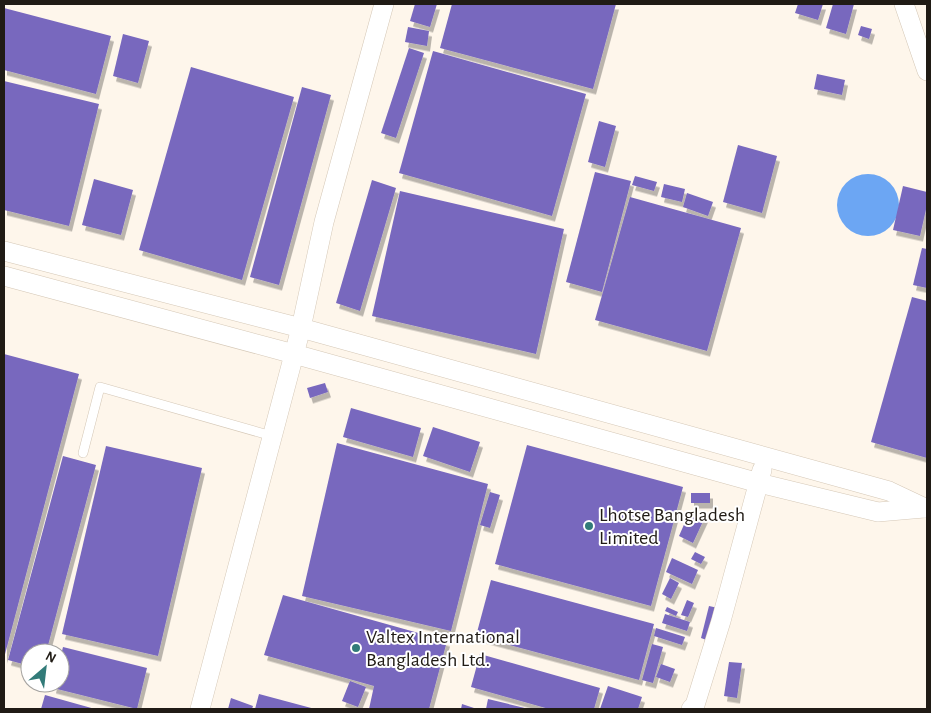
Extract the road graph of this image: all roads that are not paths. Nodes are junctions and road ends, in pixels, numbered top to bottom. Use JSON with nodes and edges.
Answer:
{"nodes":[{"id":1,"x":384,"y":4,"type":"edge"},
{"id":2,"x":904,"y":4,"type":"edge"},
{"id":3,"x":927,"y":71,"type":"edge"},
{"id":4,"x":4,"y":251,"type":"edge"},
{"id":5,"x":4,"y":276,"type":"edge"},
{"id":6,"x":301,"y":328,"type":"junction"},
{"id":7,"x":294,"y":354,"type":"junction"},
{"id":8,"x":272,"y":436,"type":"junction"},
{"id":9,"x":83,"y":453,"type":"dead end"},
{"id":10,"x":766,"y":457,"type":"junction"},
{"id":11,"x":759,"y":482,"type":"junction"},
{"id":12,"x":926,"y":508,"type":"edge"},
{"id":13,"x":200,"y":709,"type":"edge"},
{"id":14,"x":691,"y":709,"type":"edge"}],
"edges":[{"from":1,"to":6,"type":"street"},
{"from":2,"to":3,"type":"street"},
{"from":4,"to":6,"type":"street"},
{"from":5,"to":7,"type":"street"},
{"from":6,"to":7,"type":"street"},
{"from":6,"to":10,"type":"street"},
{"from":7,"to":8,"type":"street"},
{"from":7,"to":11,"type":"street"},
{"from":8,"to":9,"type":"lane"},
{"from":8,"to":13,"type":"street"},
{"from":10,"to":11,"type":"street"},
{"from":10,"to":12,"type":"street"},
{"from":11,"to":12,"type":"street"},
{"from":11,"to":14,"type":"street"}]}
